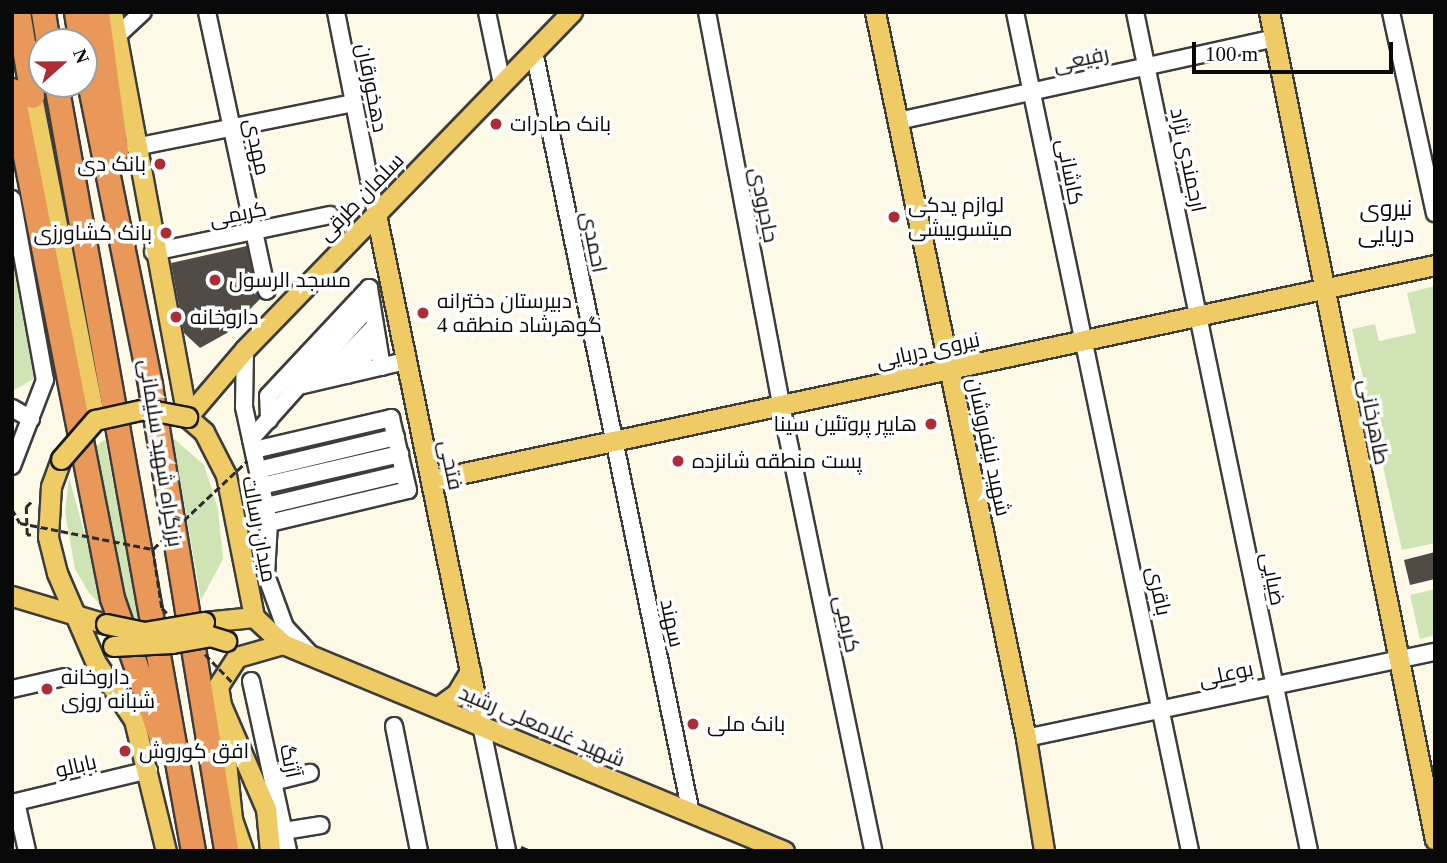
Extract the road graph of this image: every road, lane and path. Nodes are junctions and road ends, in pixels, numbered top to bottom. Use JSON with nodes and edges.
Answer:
{"nodes":[{"id":1,"x":18,"y":12,"type":"edge"},
{"id":2,"x":97,"y":12,"type":"edge"},
{"id":3,"x":112,"y":12,"type":"edge"},
{"id":4,"x":143,"y":12,"type":"edge"},
{"id":5,"x":206,"y":12,"type":"edge"},
{"id":6,"x":336,"y":12,"type":"edge"},
{"id":7,"x":487,"y":12,"type":"edge"},
{"id":8,"x":572,"y":12,"type":"edge"},
{"id":9,"x":707,"y":12,"type":"edge"},
{"id":10,"x":875,"y":12,"type":"edge"},
{"id":11,"x":1015,"y":12,"type":"edge"},
{"id":12,"x":1136,"y":12,"type":"edge"},
{"id":13,"x":1269,"y":12,"type":"edge"},
{"id":14,"x":1391,"y":12,"type":"edge"},
{"id":15,"x":117,"y":36,"type":"junction"},
{"id":16,"x":1274,"y":38,"type":"junction"},
{"id":17,"x":534,"y":51,"type":"junction"},
{"id":18,"x":1147,"y":66,"type":"junction"},
{"id":19,"x":502,"y":84,"type":"junction"},
{"id":20,"x":1032,"y":91,"type":"junction"},
{"id":21,"x":22,"y":93,"type":"edge"},
{"id":22,"x":58,"y":98,"type":"edge"},
{"id":23,"x":93,"y":98,"type":"edge"},
{"id":24,"x":354,"y":103,"type":"junction"},
{"id":25,"x":898,"y":121,"type":"junction"},
{"id":26,"x":232,"y":127,"type":"junction"},
{"id":27,"x":135,"y":147,"type":"junction"},
{"id":28,"x":12,"y":199,"type":"edge"},
{"id":29,"x":1435,"y":213,"type":"edge"},
{"id":30,"x":376,"y":214,"type":"junction"},
{"id":31,"x":330,"y":215,"type":"dead end"},
{"id":32,"x":255,"y":233,"type":"junction"},
{"id":33,"x":125,"y":249,"type":"junction"},
{"id":34,"x":153,"y":252,"type":"junction"},
{"id":35,"x":1435,"y":265,"type":"edge"},
{"id":36,"x":1325,"y":290,"type":"junction"},
{"id":37,"x":267,"y":291,"type":"dead end"},
{"id":38,"x":371,"y":305,"type":"junction"},
{"id":39,"x":1199,"y":316,"type":"junction"},
{"id":40,"x":1083,"y":341,"type":"junction"},
{"id":41,"x":245,"y":349,"type":"junction"},
{"id":42,"x":376,"y":352,"type":"junction"},
{"id":43,"x":406,"y":361,"type":"junction"},
{"id":44,"x":949,"y":368,"type":"junction"},
{"id":45,"x":347,"y":375,"type":"junction"},
{"id":46,"x":323,"y":380,"type":"junction"},
{"id":47,"x":299,"y":386,"type":"junction"},
{"id":48,"x":781,"y":405,"type":"junction"},
{"id":49,"x":12,"y":408,"type":"edge"},
{"id":50,"x":187,"y":417,"type":"junction"},
{"id":51,"x":31,"y":419,"type":"junction"},
{"id":52,"x":95,"y":420,"type":"junction"},
{"id":53,"x":269,"y":420,"type":"junction"},
{"id":54,"x":612,"y":441,"type":"junction"},
{"id":55,"x":398,"y":446,"type":"junction"},
{"id":56,"x":253,"y":455,"type":"junction"},
{"id":57,"x":12,"y":466,"type":"edge"},
{"id":58,"x":405,"y":478,"type":"junction"},
{"id":59,"x":431,"y":480,"type":"junction"},
{"id":60,"x":261,"y":486,"type":"junction"},
{"id":61,"x":32,"y":501,"type":"dead end"},
{"id":62,"x":266,"y":506,"type":"junction"},
{"id":63,"x":26,"y":508,"type":"dead end"},
{"id":64,"x":12,"y":509,"type":"edge"},
{"id":65,"x":269,"y":523,"type":"junction"},
{"id":66,"x":12,"y":596,"type":"edge"},
{"id":67,"x":72,"y":615,"type":"junction"},
{"id":68,"x":254,"y":617,"type":"junction"},
{"id":69,"x":283,"y":644,"type":"junction"},
{"id":70,"x":1435,"y":652,"type":"edge"},
{"id":71,"x":312,"y":656,"type":"junction"},
{"id":72,"x":237,"y":657,"type":"junction"},
{"id":73,"x":1396,"y":660,"type":"junction"},
{"id":74,"x":470,"y":671,"type":"junction"},
{"id":75,"x":65,"y":677,"type":"dead end"},
{"id":76,"x":251,"y":681,"type":"dead end"},
{"id":77,"x":1273,"y":685,"type":"junction"},
{"id":78,"x":12,"y":689,"type":"edge"},
{"id":79,"x":118,"y":694,"type":"junction"},
{"id":80,"x":221,"y":705,"type":"junction"},
{"id":81,"x":438,"y":707,"type":"junction"},
{"id":82,"x":1163,"y":709,"type":"junction"},
{"id":83,"x":481,"y":724,"type":"junction"},
{"id":84,"x":394,"y":726,"type":"dead end"},
{"id":85,"x":1026,"y":738,"type":"junction"},
{"id":86,"x":149,"y":771,"type":"junction"},
{"id":87,"x":310,"y":773,"type":"dead end"},
{"id":88,"x":273,"y":782,"type":"junction"},
{"id":89,"x":14,"y":802,"type":"edge"},
{"id":90,"x":184,"y":806,"type":"junction"},
{"id":91,"x":691,"y":813,"type":"junction"},
{"id":92,"x":321,"y":825,"type":"dead end"},
{"id":93,"x":284,"y":831,"type":"junction"},
{"id":94,"x":1435,"y":840,"type":"edge"},
{"id":95,"x":27,"y":851,"type":"edge"},
{"id":96,"x":166,"y":851,"type":"edge"},
{"id":97,"x":193,"y":851,"type":"edge"},
{"id":98,"x":226,"y":851,"type":"edge"},
{"id":99,"x":243,"y":851,"type":"edge"},
{"id":100,"x":270,"y":851,"type":"edge"},
{"id":101,"x":288,"y":851,"type":"edge"},
{"id":102,"x":419,"y":851,"type":"edge"},
{"id":103,"x":507,"y":851,"type":"edge"},
{"id":104,"x":784,"y":851,"type":"edge"},
{"id":105,"x":873,"y":851,"type":"edge"},
{"id":106,"x":1044,"y":851,"type":"edge"},
{"id":107,"x":1190,"y":851,"type":"edge"},
{"id":108,"x":1309,"y":851,"type":"edge"}],
"edges":[{"from":1,"to":21,"type":"highway"},
{"from":2,"to":33,"type":"highway"},
{"from":3,"to":15,"type":"main road","name":"بزرگراه شهید سلیمانی"},
{"from":4,"to":15,"type":"street"},
{"from":5,"to":26,"type":"street","name":"مهدی"},
{"from":6,"to":24,"type":"street","name":"دهخورقان"},
{"from":7,"to":19,"type":"street"},
{"from":8,"to":17,"type":"main road","name":"سلمان طرقی"},
{"from":9,"to":48,"type":"street","name":"جاجرودی"},
{"from":10,"to":25,"type":"main road","name":"شهید نیلفروشان"},
{"from":11,"to":20,"type":"street","name":"کاشانی"},
{"from":12,"to":18,"type":"street","name":"ارجمندی نژاد"},
{"from":13,"to":16,"type":"main road","name":"طاهرخانی"},
{"from":14,"to":29,"type":"street"},
{"from":15,"to":27,"type":"main road","name":"بزرگراه شهید سلیمانی"},
{"from":16,"to":18,"type":"street","name":"رفیعی"},
{"from":16,"to":36,"type":"main road","name":"طاهرخانی"},
{"from":17,"to":19,"type":"main road","name":"سلمان طرقی"},
{"from":17,"to":54,"type":"street","name":"احمدی"},
{"from":18,"to":20,"type":"street","name":"رفیعی"},
{"from":18,"to":39,"type":"street","name":"ارجمندی نژاد"},
{"from":19,"to":30,"type":"main road","name":"سلمان طرقی"},
{"from":20,"to":25,"type":"street","name":"رفیعی"},
{"from":20,"to":40,"type":"street","name":"کاشانی"},
{"from":21,"to":52,"type":"main road"},
{"from":21,"to":90,"type":"highway"},
{"from":22,"to":90,"type":"highway","name":"بزرگراه شهید سلیمانی"},
{"from":23,"to":33,"type":"highway","name":"بزرگراه شهید سلیمانی"},
{"from":24,"to":26,"type":"street"},
{"from":24,"to":30,"type":"street","name":"دهخورقان"},
{"from":25,"to":44,"type":"main road","name":"شهید نیلفروشان"},
{"from":26,"to":27,"type":"street"},
{"from":26,"to":32,"type":"street","name":"مهدی"},
{"from":27,"to":34,"type":"main road","name":"بزرگراه شهید سلیمانی"},
{"from":28,"to":51,"type":"street"},
{"from":30,"to":41,"type":"main road","name":"سلمان طرقی"},
{"from":30,"to":43,"type":"main road","name":"فتحی"},
{"from":31,"to":32,"type":"street","name":"کریمی"},
{"from":32,"to":34,"type":"street","name":"کریمی"},
{"from":32,"to":37,"type":"street","name":"مهدی"},
{"from":33,"to":98,"type":"highway","name":"بزرگراه شهید سلیمانی"},
{"from":34,"to":50,"type":"main road","name":"بزرگراه شهید سلیمانی"},
{"from":35,"to":36,"type":"main road","name":"نیروی دریایی"},
{"from":36,"to":39,"type":"main road","name":"نیروی دریایی"},
{"from":36,"to":73,"type":"main road","name":"طاهرخانی"},
{"from":38,"to":42,"type":"street"},
{"from":38,"to":47,"type":"street"},
{"from":38,"to":53,"type":"street"},
{"from":39,"to":40,"type":"main road","name":"نیروی دریایی"},
{"from":39,"to":77,"type":"street","name":"ضیایی"},
{"from":40,"to":44,"type":"main road","name":"نیروی دریایی"},
{"from":40,"to":82,"type":"street","name":"باقری"},
{"from":41,"to":50,"type":"main road","name":"سلمان طرقی"},
{"from":41,"to":56,"type":"street"},
{"from":42,"to":43,"type":"street"},
{"from":42,"to":45,"type":"street"},
{"from":42,"to":45,"type":"street"},
{"from":42,"to":46,"type":"street"},
{"from":43,"to":59,"type":"main road","name":"فتحی"},
{"from":44,"to":48,"type":"main road","name":"نیروی دریایی"},
{"from":44,"to":85,"type":"main road","name":"شهید نیلفروشان"},
{"from":45,"to":46,"type":"street"},
{"from":46,"to":47,"type":"street"},
{"from":47,"to":53,"type":"street"},
{"from":48,"to":54,"type":"main road","name":"نیروی دریایی"},
{"from":48,"to":105,"type":"street","name":"کریمی"},
{"from":49,"to":51,"type":"street"},
{"from":50,"to":52,"type":"main road","bridge":true},
{"from":50,"to":68,"type":"main road","name":"میدان رسالت"},
{"from":51,"to":57,"type":"street"},
{"from":52,"to":67,"type":"main road","bridge":true},
{"from":53,"to":56,"type":"street"},
{"from":54,"to":59,"type":"main road","name":"نیروی دریایی"},
{"from":54,"to":91,"type":"street","name":"سهند"},
{"from":55,"to":56,"type":"street"},
{"from":55,"to":58,"type":"street"},
{"from":55,"to":60,"type":"street"},
{"from":56,"to":60,"type":"street"},
{"from":56,"to":64,"type":"path","bridge":true},
{"from":58,"to":59,"type":"street"},
{"from":58,"to":62,"type":"street"},
{"from":58,"to":65,"type":"street"},
{"from":59,"to":74,"type":"main road","name":"فتحی"},
{"from":60,"to":62,"type":"street"},
{"from":61,"to":63,"type":"path"},
{"from":62,"to":65,"type":"street"},
{"from":65,"to":71,"type":"street"},
{"from":66,"to":67,"type":"main road"},
{"from":67,"to":68,"type":"main road","bridge":true},
{"from":67,"to":79,"type":"main road"},
{"from":68,"to":69,"type":"main road","name":"شهید غلامعلی رشید"},
{"from":69,"to":71,"type":"main road","name":"شهید غلامعلی رشید"},
{"from":69,"to":72,"type":"main road"},
{"from":70,"to":73,"type":"street","name":"بوعلی"},
{"from":71,"to":81,"type":"main road","name":"شهید غلامعلی رشید"},
{"from":72,"to":79,"type":"main road","bridge":true},
{"from":72,"to":80,"type":"main road"},
{"from":73,"to":77,"type":"street","name":"بوعلی"},
{"from":73,"to":94,"type":"main road","name":"طاهرخانی"},
{"from":74,"to":81,"type":"main road"},
{"from":74,"to":83,"type":"main road","name":"فتحی"},
{"from":75,"to":78,"type":"street"},
{"from":76,"to":88,"type":"street","name":"آژنگ"},
{"from":77,"to":82,"type":"street","name":"بوعلی"},
{"from":77,"to":108,"type":"street","name":"ضیایی"},
{"from":79,"to":86,"type":"main road"},
{"from":80,"to":99,"type":"main road"},
{"from":80,"to":100,"type":"main road"},
{"from":81,"to":83,"type":"main road","name":"شهید غلامعلی رشید"},
{"from":82,"to":85,"type":"street","name":"بوعلی"},
{"from":82,"to":107,"type":"street","name":"باقری"},
{"from":83,"to":91,"type":"main road","name":"شهید غلامعلی رشید"},
{"from":83,"to":103,"type":"street"},
{"from":84,"to":102,"type":"street"},
{"from":85,"to":106,"type":"main road","name":"شهید نیلفروشان"},
{"from":86,"to":89,"type":"street","name":"بابالو"},
{"from":86,"to":96,"type":"main road"},
{"from":87,"to":88,"type":"street"},
{"from":88,"to":93,"type":"street","name":"آژنگ"},
{"from":89,"to":95,"type":"street"},
{"from":90,"to":97,"type":"highway","name":"بزرگراه شهید سلیمانی"},
{"from":91,"to":104,"type":"main road","name":"شهید غلامعلی رشید"},
{"from":92,"to":93,"type":"street"},
{"from":93,"to":101,"type":"street","name":"آژنگ"}]}
